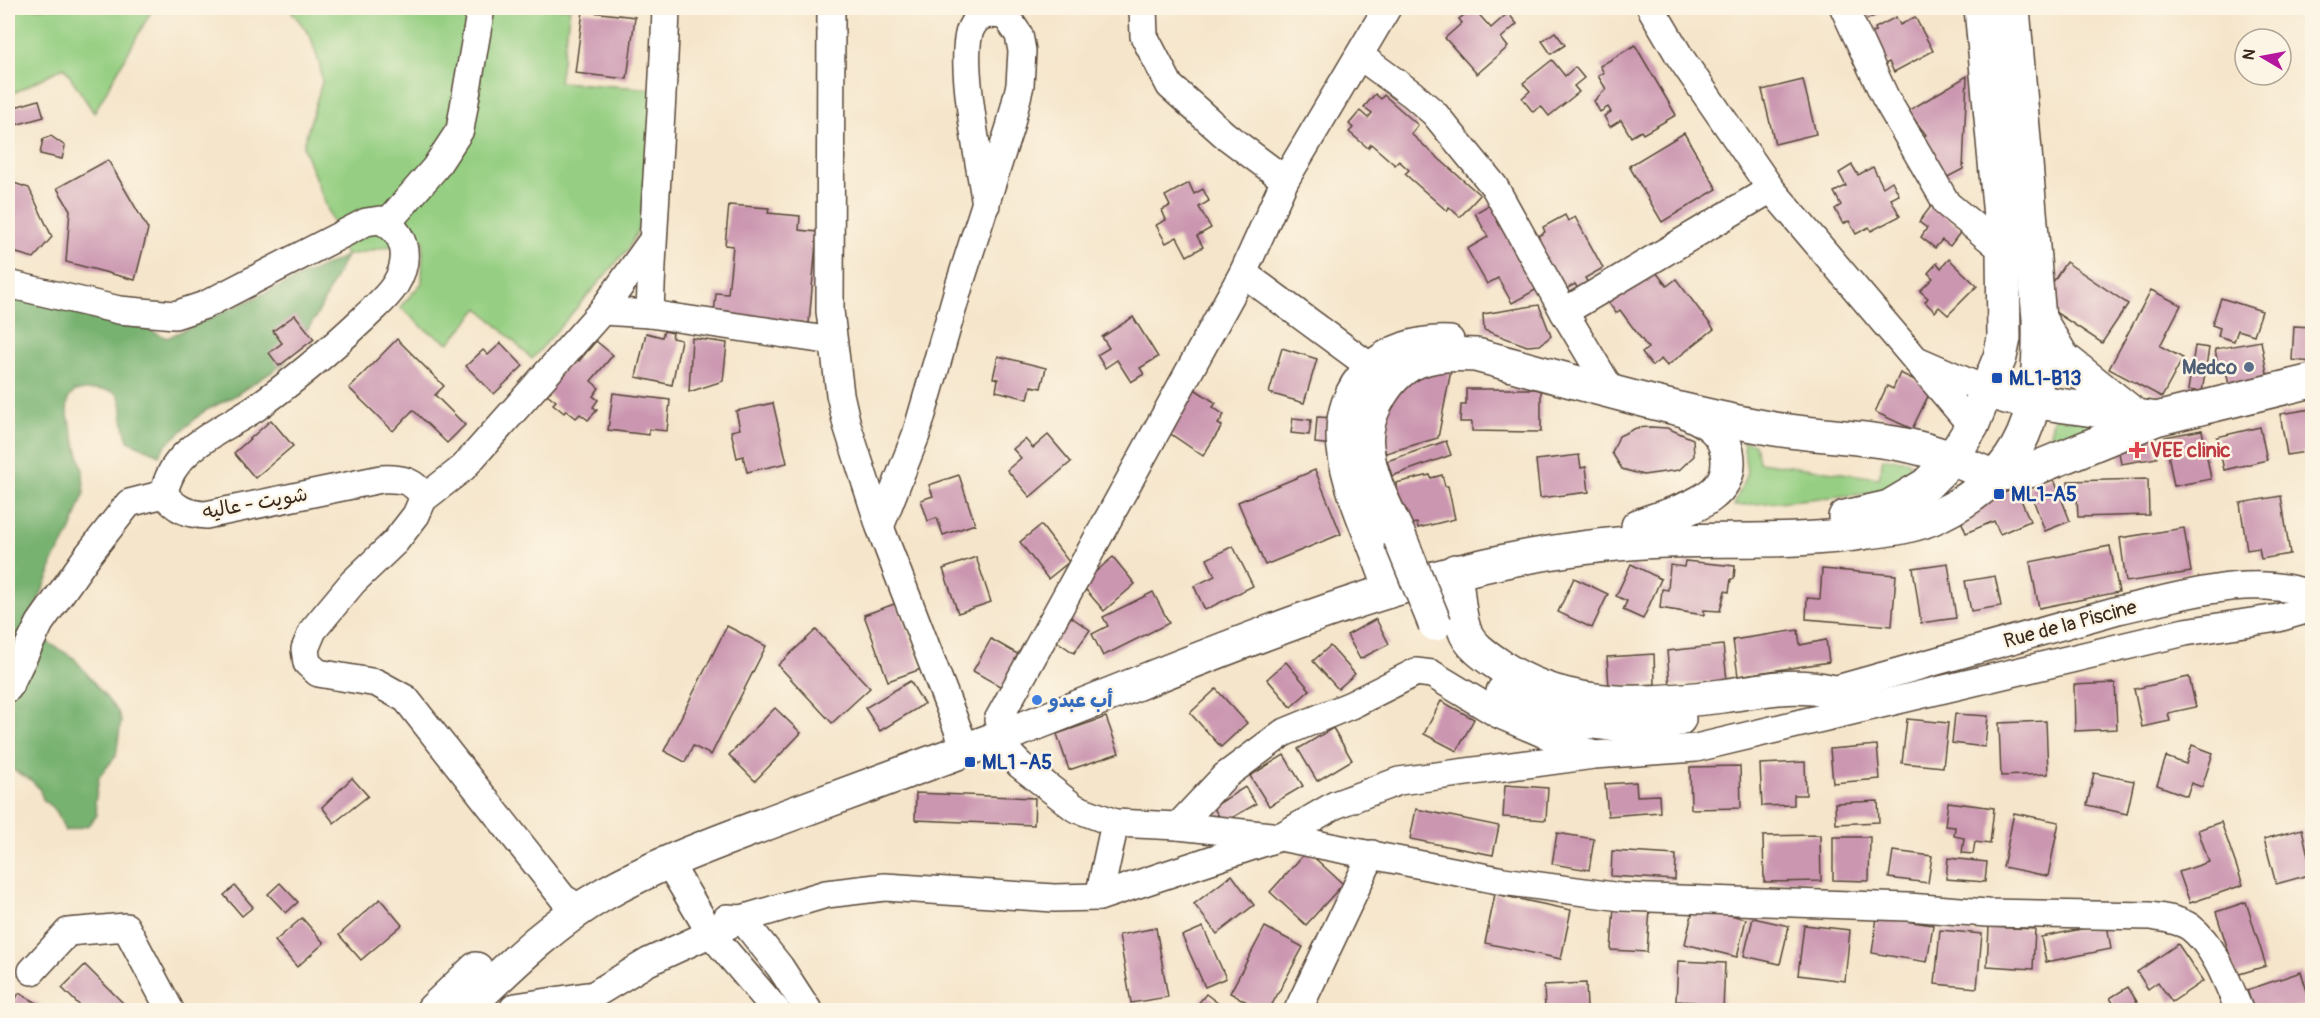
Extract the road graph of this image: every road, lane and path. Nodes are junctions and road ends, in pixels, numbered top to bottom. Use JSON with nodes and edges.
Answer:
{"nodes":[{"id":1,"x":481,"y":8,"type":"edge"},
{"id":2,"x":666,"y":8,"type":"edge"},
{"id":3,"x":831,"y":8,"type":"edge"},
{"id":4,"x":1143,"y":8,"type":"edge"},
{"id":5,"x":1387,"y":8,"type":"edge"},
{"id":6,"x":1651,"y":8,"type":"edge"},
{"id":7,"x":1844,"y":8,"type":"edge"},
{"id":8,"x":2013,"y":8,"type":"edge"},
{"id":9,"x":1978,"y":12,"type":"edge"},
{"id":10,"x":1360,"y":56,"type":"junction"},
{"id":11,"x":1285,"y":180,"type":"junction"},
{"id":12,"x":1771,"y":189,"type":"junction"},
{"id":13,"x":986,"y":205,"type":"junction"},
{"id":14,"x":387,"y":223,"type":"junction"},
{"id":15,"x":652,"y":241,"type":"junction"},
{"id":16,"x":2003,"y":250,"type":"junction"},
{"id":17,"x":1243,"y":273,"type":"junction"},
{"id":18,"x":8,"y":284,"type":"edge"},
{"id":19,"x":602,"y":311,"type":"junction"},
{"id":20,"x":1564,"y":312,"type":"junction"},
{"id":21,"x":650,"y":314,"type":"junction"},
{"id":22,"x":2040,"y":319,"type":"junction"},
{"id":23,"x":1450,"y":340,"type":"dead end"},
{"id":24,"x":833,"y":341,"type":"junction"},
{"id":25,"x":1912,"y":358,"type":"junction"},
{"id":26,"x":1368,"y":364,"type":"junction"},
{"id":27,"x":2313,"y":381,"type":"edge"},
{"id":28,"x":1988,"y":391,"type":"junction"},
{"id":29,"x":1612,"y":392,"type":"junction"},
{"id":30,"x":2034,"y":402,"type":"junction"},
{"id":31,"x":1678,"y":409,"type":"junction"},
{"id":32,"x":2147,"y":418,"type":"junction"},
{"id":33,"x":1972,"y":426,"type":"junction"},
{"id":34,"x":1952,"y":459,"type":"junction"},
{"id":35,"x":1996,"y":475,"type":"junction"},
{"id":36,"x":164,"y":494,"type":"junction"},
{"id":37,"x":423,"y":500,"type":"junction"},
{"id":38,"x":1638,"y":526,"type":"junction"},
{"id":39,"x":880,"y":527,"type":"junction"},
{"id":40,"x":1455,"y":571,"type":"junction"},
{"id":41,"x":1384,"y":579,"type":"junction"},
{"id":42,"x":2313,"y":595,"type":"edge"},
{"id":43,"x":2313,"y":608,"type":"edge"},
{"id":44,"x":8,"y":688,"type":"edge"},
{"id":45,"x":1817,"y":695,"type":"junction"},
{"id":46,"x":997,"y":729,"type":"junction"},
{"id":47,"x":960,"y":735,"type":"junction"},
{"id":48,"x":1594,"y":755,"type":"junction"},
{"id":49,"x":1115,"y":823,"type":"junction"},
{"id":50,"x":1178,"y":826,"type":"junction"},
{"id":51,"x":1280,"y":837,"type":"junction"},
{"id":52,"x":1372,"y":854,"type":"junction"},
{"id":53,"x":669,"y":863,"type":"junction"},
{"id":54,"x":1099,"y":897,"type":"junction"},
{"id":55,"x":572,"y":904,"type":"junction"},
{"id":56,"x":742,"y":919,"type":"junction"},
{"id":57,"x":704,"y":924,"type":"junction"},
{"id":58,"x":32,"y":971,"type":"dead end"},
{"id":59,"x":581,"y":1005,"type":"edge"},
{"id":60,"x":468,"y":1007,"type":"edge"},
{"id":61,"x":170,"y":1011,"type":"edge"},
{"id":62,"x":433,"y":1011,"type":"edge"},
{"id":63,"x":511,"y":1011,"type":"edge"},
{"id":64,"x":516,"y":1011,"type":"edge"},
{"id":65,"x":776,"y":1011,"type":"edge"},
{"id":66,"x":808,"y":1011,"type":"edge"},
{"id":67,"x":1298,"y":1011,"type":"edge"},
{"id":68,"x":2239,"y":1011,"type":"edge"}],
"edges":[{"from":1,"to":14,"type":"street"},
{"from":2,"to":15,"type":"street"},
{"from":3,"to":24,"type":"street"},
{"from":4,"to":11,"type":"street"},
{"from":5,"to":10,"type":"street"},
{"from":6,"to":12,"type":"street"},
{"from":7,"to":16,"type":"street"},
{"from":8,"to":22,"type":"main road"},
{"from":9,"to":16,"type":"main road"},
{"from":10,"to":11,"type":"street"},
{"from":10,"to":20,"type":"street"},
{"from":11,"to":17,"type":"street"},
{"from":12,"to":20,"type":"street"},
{"from":12,"to":25,"type":"street"},
{"from":13,"to":13,"type":"street"},
{"from":13,"to":39,"type":"street"},
{"from":14,"to":18,"type":"street"},
{"from":14,"to":36,"type":"street"},
{"from":15,"to":19,"type":"street"},
{"from":15,"to":21,"type":"street"},
{"from":16,"to":28,"type":"main road"},
{"from":17,"to":26,"type":"street"},
{"from":17,"to":46,"type":"street"},
{"from":19,"to":21,"type":"street"},
{"from":19,"to":37,"type":"street"},
{"from":20,"to":29,"type":"street"},
{"from":21,"to":24,"type":"street"},
{"from":22,"to":30,"type":"main road"},
{"from":22,"to":32,"type":"main road"},
{"from":23,"to":26,"type":"street"},
{"from":24,"to":39,"type":"street"},
{"from":25,"to":28,"type":"street"},
{"from":25,"to":33,"type":"street"},
{"from":26,"to":41,"type":"street"},
{"from":27,"to":32,"type":"main road"},
{"from":28,"to":30,"type":"main road"},
{"from":28,"to":33,"type":"main road"},
{"from":29,"to":31,"type":"main road"},
{"from":29,"to":45,"type":"main road","bridge":true},
{"from":30,"to":32,"type":"main road"},
{"from":30,"to":35,"type":"main road"},
{"from":31,"to":34,"type":"main road"},
{"from":31,"to":38,"type":"main road"},
{"from":32,"to":35,"type":"main road"},
{"from":33,"to":34,"type":"main road"},
{"from":34,"to":35,"type":"main road"},
{"from":34,"to":38,"type":"main road"},
{"from":35,"to":40,"type":"main road"},
{"from":36,"to":37,"type":"street","name":"شويت - عاليه"},
{"from":36,"to":44,"type":"street"},
{"from":37,"to":55,"type":"street"},
{"from":38,"to":41,"type":"main road"},
{"from":39,"to":47,"type":"street"},
{"from":40,"to":45,"type":"main road"},
{"from":40,"to":46,"type":"main road"},
{"from":41,"to":46,"type":"main road"},
{"from":42,"to":45,"type":"street","name":"Rue de la Piscine"},
{"from":43,"to":48,"type":"street"},
{"from":46,"to":47,"type":"main road"},
{"from":46,"to":49,"type":"street"},
{"from":46,"to":53,"type":"main road"},
{"from":47,"to":55,"type":"main road"},
{"from":48,"to":50,"type":"street"},
{"from":48,"to":51,"type":"street"},
{"from":49,"to":50,"type":"street"},
{"from":49,"to":54,"type":"street"},
{"from":50,"to":51,"type":"street"},
{"from":51,"to":52,"type":"street"},
{"from":51,"to":54,"type":"street"},
{"from":52,"to":67,"type":"street"},
{"from":52,"to":68,"type":"street"},
{"from":53,"to":55,"type":"main road"},
{"from":53,"to":57,"type":"street"},
{"from":54,"to":56,"type":"street"},
{"from":55,"to":60,"type":"main road"},
{"from":55,"to":62,"type":"main road"},
{"from":56,"to":57,"type":"street"},
{"from":56,"to":66,"type":"street"},
{"from":57,"to":59,"type":"street"},
{"from":57,"to":65,"type":"street"},
{"from":58,"to":61,"type":"street"},
{"from":59,"to":64,"type":"main road"},
{"from":60,"to":63,"type":"main road"}]}
